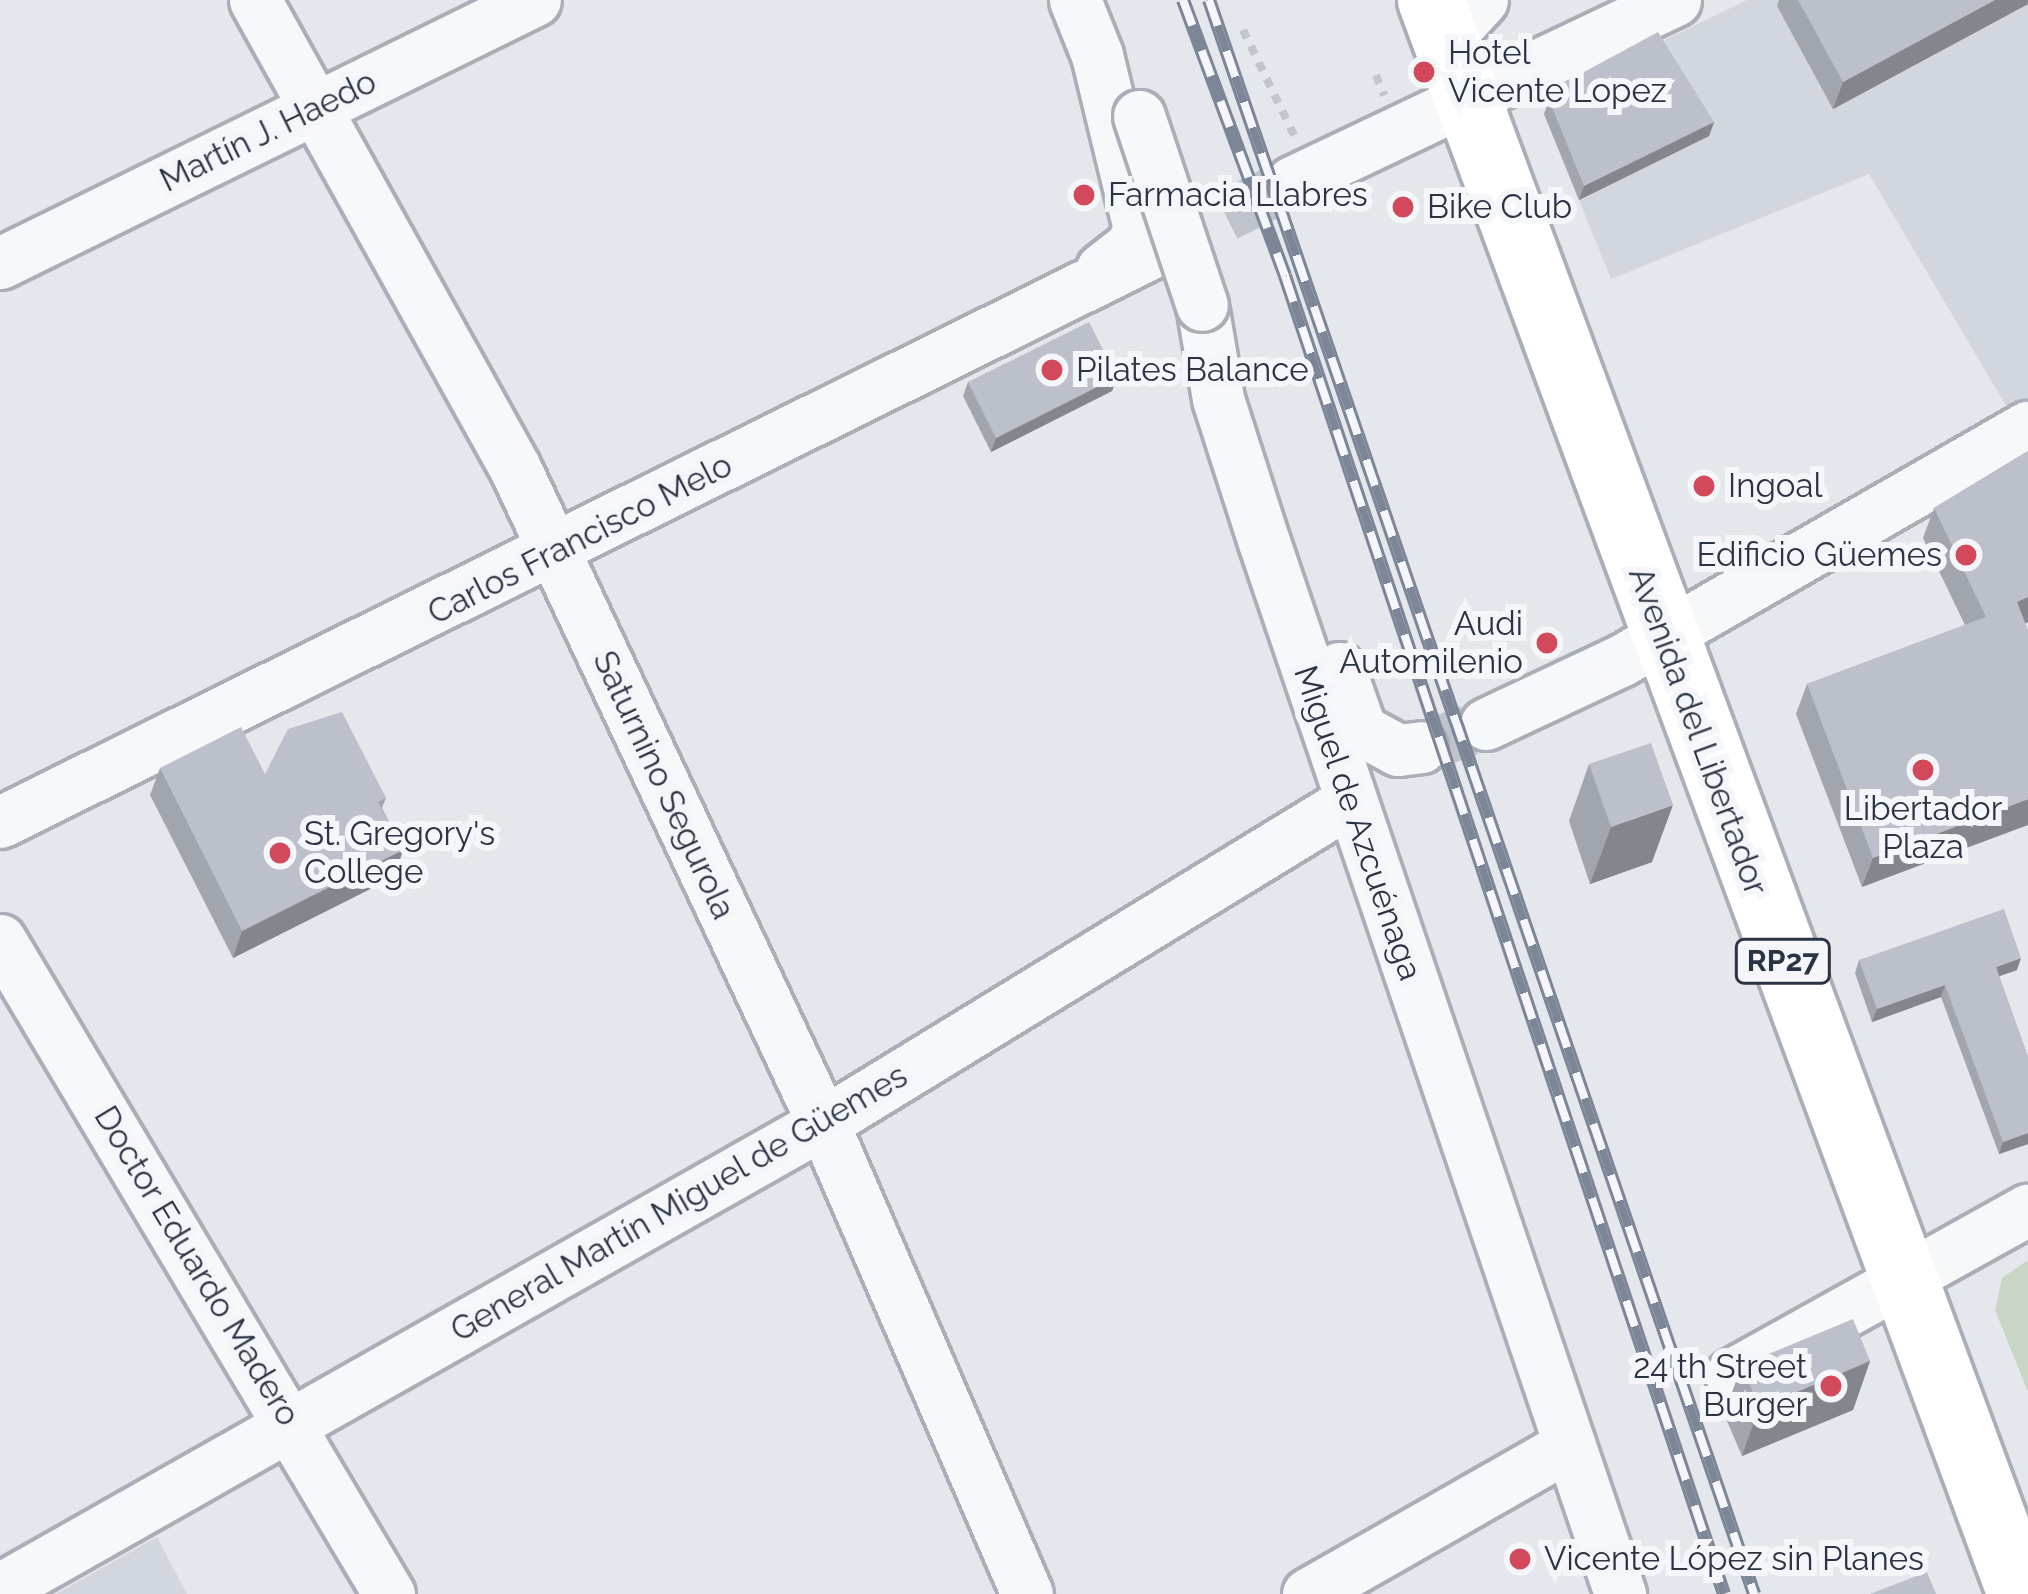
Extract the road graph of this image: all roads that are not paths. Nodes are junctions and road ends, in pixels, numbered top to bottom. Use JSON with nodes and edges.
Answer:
{"nodes":[{"id":1,"x":255,"y":0,"type":"edge"},
{"id":2,"x":535,"y":0,"type":"edge"},
{"id":3,"x":1075,"y":0,"type":"edge"},
{"id":4,"x":1676,"y":0,"type":"edge"},
{"id":5,"x":1456,"y":33,"type":"edge"},
{"id":6,"x":1096,"y":56,"type":"junction"},
{"id":7,"x":316,"y":109,"type":"junction"},
{"id":8,"x":1292,"y":182,"type":"tunnel mouth"},
{"id":9,"x":1157,"y":250,"type":"tunnel mouth"},
{"id":10,"x":0,"y":263,"type":"edge"},
{"id":11,"x":1083,"y":284,"type":"junction"},
{"id":12,"x":2028,"y":427,"type":"edge"},
{"id":13,"x":1264,"y":542,"type":"junction"},
{"id":14,"x":556,"y":554,"type":"junction"},
{"id":15,"x":1663,"y":636,"type":"junction"},
{"id":16,"x":1486,"y":724,"type":"tunnel mouth"},
{"id":17,"x":1421,"y":747,"type":"tunnel mouth"},
{"id":18,"x":1350,"y":801,"type":"junction"},
{"id":19,"x":0,"y":822,"type":"edge"},
{"id":20,"x":0,"y":940,"type":"edge"},
{"id":21,"x":824,"y":1123,"type":"junction"},
{"id":22,"x":2028,"y":1210,"type":"edge"},
{"id":23,"x":1903,"y":1286,"type":"junction"},
{"id":24,"x":1731,"y":1376,"type":"dead end"},
{"id":25,"x":292,"y":1424,"type":"junction"},
{"id":26,"x":1569,"y":1445,"type":"junction"},
{"id":27,"x":0,"y":1589,"type":"edge"},
{"id":28,"x":388,"y":1594,"type":"edge"},
{"id":29,"x":1027,"y":1594,"type":"edge"},
{"id":30,"x":1308,"y":1594,"type":"edge"},
{"id":31,"x":1620,"y":1594,"type":"edge"},
{"id":32,"x":2021,"y":1594,"type":"edge"}],
"edges":[{"from":1,"to":7,"type":"street","name":"Saturnino Segurola"},
{"from":2,"to":7,"type":"street","name":"Martín J. Haedo"},
{"from":3,"to":6,"type":"street","name":"Miguel de Azcuénaga"},
{"from":4,"to":5,"type":"street"},
{"from":5,"to":8,"type":"street"},
{"from":5,"to":15,"type":"main road","name":"Avenida del Libertador","number":"RP27"},
{"from":6,"to":11,"type":"street","name":"Miguel de Azcuénaga"},
{"from":6,"to":13,"type":"street","name":"Miguel de Azcuénaga","bridge":true},
{"from":7,"to":10,"type":"street","name":"Martín J. Haedo"},
{"from":7,"to":14,"type":"street","name":"Saturnino Segurola"},
{"from":9,"to":11,"type":"street","name":"Carlos Francisco Melo"},
{"from":11,"to":14,"type":"street","name":"Carlos Francisco Melo"},
{"from":12,"to":15,"type":"street"},
{"from":13,"to":17,"type":"street"},
{"from":13,"to":18,"type":"street","name":"Miguel de Azcuénaga"},
{"from":14,"to":19,"type":"street","name":"Carlos Francisco Melo"},
{"from":14,"to":21,"type":"street","name":"Saturnino Segurola"},
{"from":15,"to":16,"type":"street"},
{"from":15,"to":23,"type":"main road","name":"Avenida del Libertador","number":"RP27"},
{"from":18,"to":21,"type":"street","name":"General Martín Miguel de Güemes"},
{"from":18,"to":26,"type":"street","name":"Miguel de Azcuénaga"},
{"from":20,"to":25,"type":"street","name":"Doctor Eduardo Madero"},
{"from":21,"to":25,"type":"street","name":"General Martín Miguel de Güemes"},
{"from":21,"to":29,"type":"street","name":"Saturnino Segurola"},
{"from":22,"to":23,"type":"street"},
{"from":23,"to":24,"type":"street"},
{"from":23,"to":32,"type":"main road","name":"Avenida del Libertador","number":"RP27"},
{"from":25,"to":27,"type":"street","name":"General Martín Miguel de Güemes"},
{"from":25,"to":28,"type":"street","name":"Doctor Eduardo Madero"},
{"from":26,"to":30,"type":"street"},
{"from":26,"to":31,"type":"street","name":"Miguel de Azcuénaga"}]}
